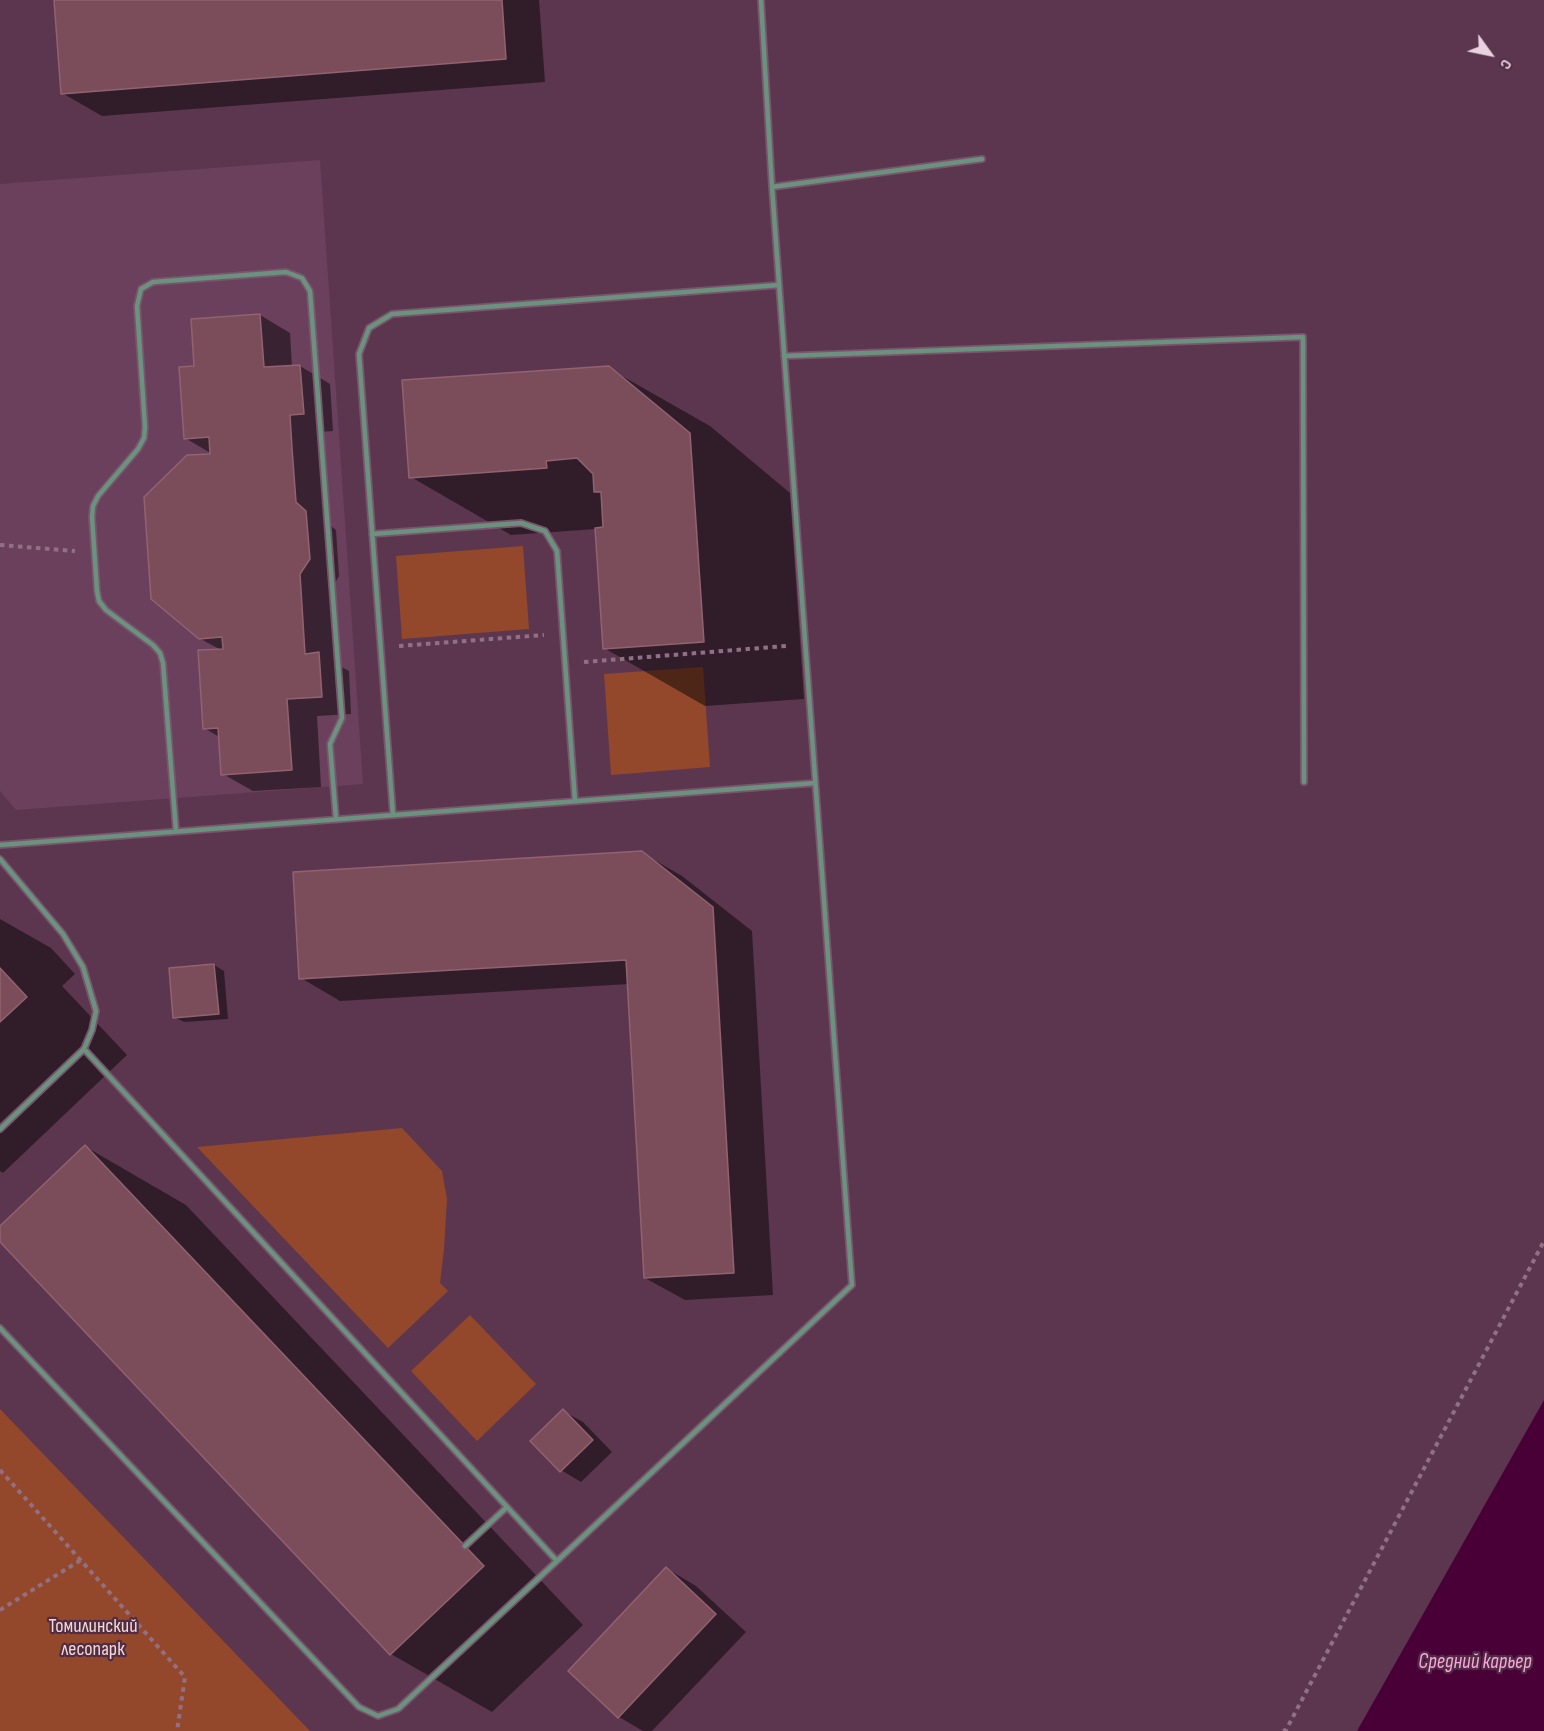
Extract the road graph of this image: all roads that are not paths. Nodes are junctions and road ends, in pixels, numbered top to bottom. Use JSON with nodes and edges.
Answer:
{"nodes":[{"id":1,"x":761,"y":0,"type":"edge"},
{"id":2,"x":982,"y":159,"type":"dead end"},
{"id":3,"x":771,"y":187,"type":"junction"},
{"id":4,"x":779,"y":285,"type":"junction"},
{"id":5,"x":784,"y":356,"type":"junction"},
{"id":6,"x":372,"y":534,"type":"junction"},
{"id":7,"x":1304,"y":782,"type":"dead end"},
{"id":8,"x":815,"y":783,"type":"junction"},
{"id":9,"x":576,"y":801,"type":"junction"},
{"id":10,"x":393,"y":815,"type":"junction"},
{"id":11,"x":336,"y":819,"type":"junction"},
{"id":12,"x":176,"y":831,"type":"junction"},
{"id":13,"x":0,"y":845,"type":"edge"},
{"id":14,"x":0,"y":860,"type":"edge"},
{"id":15,"x":84,"y":1049,"type":"junction"},
{"id":16,"x":0,"y":1129,"type":"edge"},
{"id":17,"x":0,"y":1328,"type":"edge"},
{"id":18,"x":507,"y":1507,"type":"junction"},
{"id":19,"x":465,"y":1546,"type":"dead end"},
{"id":20,"x":557,"y":1561,"type":"junction"}],
"edges":[{"from":1,"to":3,"type":"lane"},
{"from":2,"to":3,"type":"lane"},
{"from":3,"to":4,"type":"lane"},
{"from":4,"to":5,"type":"lane"},
{"from":4,"to":6,"type":"lane"},
{"from":5,"to":7,"type":"lane"},
{"from":5,"to":8,"type":"lane"},
{"from":6,"to":9,"type":"lane"},
{"from":6,"to":10,"type":"lane"},
{"from":8,"to":9,"type":"lane"},
{"from":8,"to":20,"type":"lane"},
{"from":9,"to":10,"type":"lane"},
{"from":10,"to":11,"type":"lane"},
{"from":11,"to":12,"type":"lane"},
{"from":11,"to":12,"type":"lane"},
{"from":12,"to":13,"type":"lane"},
{"from":14,"to":15,"type":"lane"},
{"from":15,"to":16,"type":"lane"},
{"from":15,"to":18,"type":"lane"},
{"from":17,"to":20,"type":"lane"},
{"from":18,"to":19,"type":"lane"},
{"from":18,"to":20,"type":"lane"}]}
